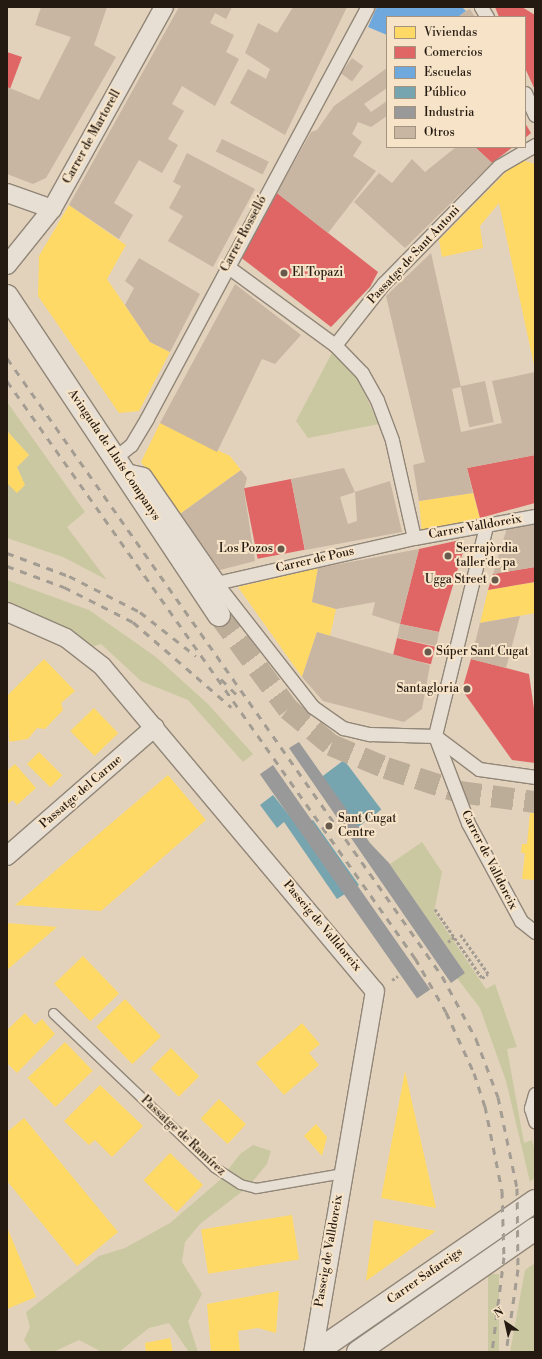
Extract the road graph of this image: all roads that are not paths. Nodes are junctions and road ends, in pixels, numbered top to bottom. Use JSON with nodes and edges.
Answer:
{"nodes":[{"id":1,"x":164,"y":7,"type":"edge"},
{"id":2,"x":367,"y":7,"type":"edge"},
{"id":3,"x":481,"y":7,"type":"edge"},
{"id":4,"x":486,"y":16,"type":"edge"},
{"id":5,"x":526,"y":95,"type":"edge"},
{"id":6,"x":535,"y":115,"type":"edge"},
{"id":7,"x":535,"y":145,"type":"edge"},
{"id":8,"x":7,"y":193,"type":"edge"},
{"id":9,"x":52,"y":209,"type":"junction"},
{"id":10,"x":9,"y":263,"type":"edge"},
{"id":11,"x":227,"y":266,"type":"junction"},
{"id":12,"x":7,"y":296,"type":"edge"},
{"id":13,"x":335,"y":345,"type":"junction"},
{"id":14,"x":121,"y":465,"type":"junction"},
{"id":15,"x":535,"y":516,"type":"edge"},
{"id":16,"x":486,"y":526,"type":"junction"},
{"id":17,"x":414,"y":538,"type":"junction"},
{"id":18,"x":216,"y":583,"type":"junction"},
{"id":19,"x":7,"y":612,"type":"edge"},
{"id":20,"x":219,"y":615,"type":"tunnel mouth"},
{"id":21,"x":155,"y":727,"type":"junction"},
{"id":22,"x":435,"y":736,"type":"junction"},
{"id":23,"x":535,"y":777,"type":"edge"},
{"id":24,"x":7,"y":856,"type":"edge"},
{"id":25,"x":535,"y":932,"type":"edge"},
{"id":26,"x":53,"y":1013,"type":"dead end"},
{"id":27,"x":535,"y":1094,"type":"edge"},
{"id":28,"x":535,"y":1121,"type":"edge"},
{"id":29,"x":343,"y":1173,"type":"junction"},
{"id":30,"x":535,"y":1201,"type":"edge"},
{"id":31,"x":535,"y":1229,"type":"edge"},
{"id":32,"x":314,"y":1352,"type":"edge"},
{"id":33,"x":358,"y":1352,"type":"edge"}],
"edges":[{"from":1,"to":9,"type":"street","name":"Carrer de Martorell"},
{"from":2,"to":11,"type":"street","name":"Carrer Rosselló"},
{"from":3,"to":4,"type":"street"},
{"from":5,"to":6,"type":"street"},
{"from":7,"to":13,"type":"street","name":"Passatge de Sant Antoni"},
{"from":8,"to":9,"type":"street"},
{"from":9,"to":10,"type":"street","name":"Carrer de Martorell"},
{"from":11,"to":13,"type":"street"},
{"from":11,"to":14,"type":"street","name":"Carrer Rosselló"},
{"from":12,"to":14,"type":"street","name":"Avinguda de Lluís Companys"},
{"from":13,"to":17,"type":"street"},
{"from":14,"to":18,"type":"street"},
{"from":14,"to":20,"type":"street","name":"Avinguda de Lluís Companys"},
{"from":15,"to":16,"type":"street","name":"Carrer Valldoreix"},
{"from":16,"to":17,"type":"street","name":"Carrer Valldoreix"},
{"from":16,"to":22,"type":"street"},
{"from":17,"to":18,"type":"street","name":"Carrer de Pous"},
{"from":18,"to":22,"type":"street"},
{"from":19,"to":21,"type":"street","name":"Passeig de Valldoreix"},
{"from":21,"to":24,"type":"street","name":"Passatge del Carme"},
{"from":21,"to":29,"type":"street","name":"Passeig de Valldoreix"},
{"from":22,"to":23,"type":"street"},
{"from":22,"to":25,"type":"street","name":"Carrer de Valldoreix"},
{"from":26,"to":29,"type":"lane","name":"Passatge de Ramírez"},
{"from":27,"to":28,"type":"street"},
{"from":29,"to":32,"type":"street","name":"Passeig de Valldoreix"},
{"from":30,"to":32,"type":"street","name":"Carrer Safareigs"},
{"from":31,"to":33,"type":"street","name":"Carrer Safareigs"}]}
